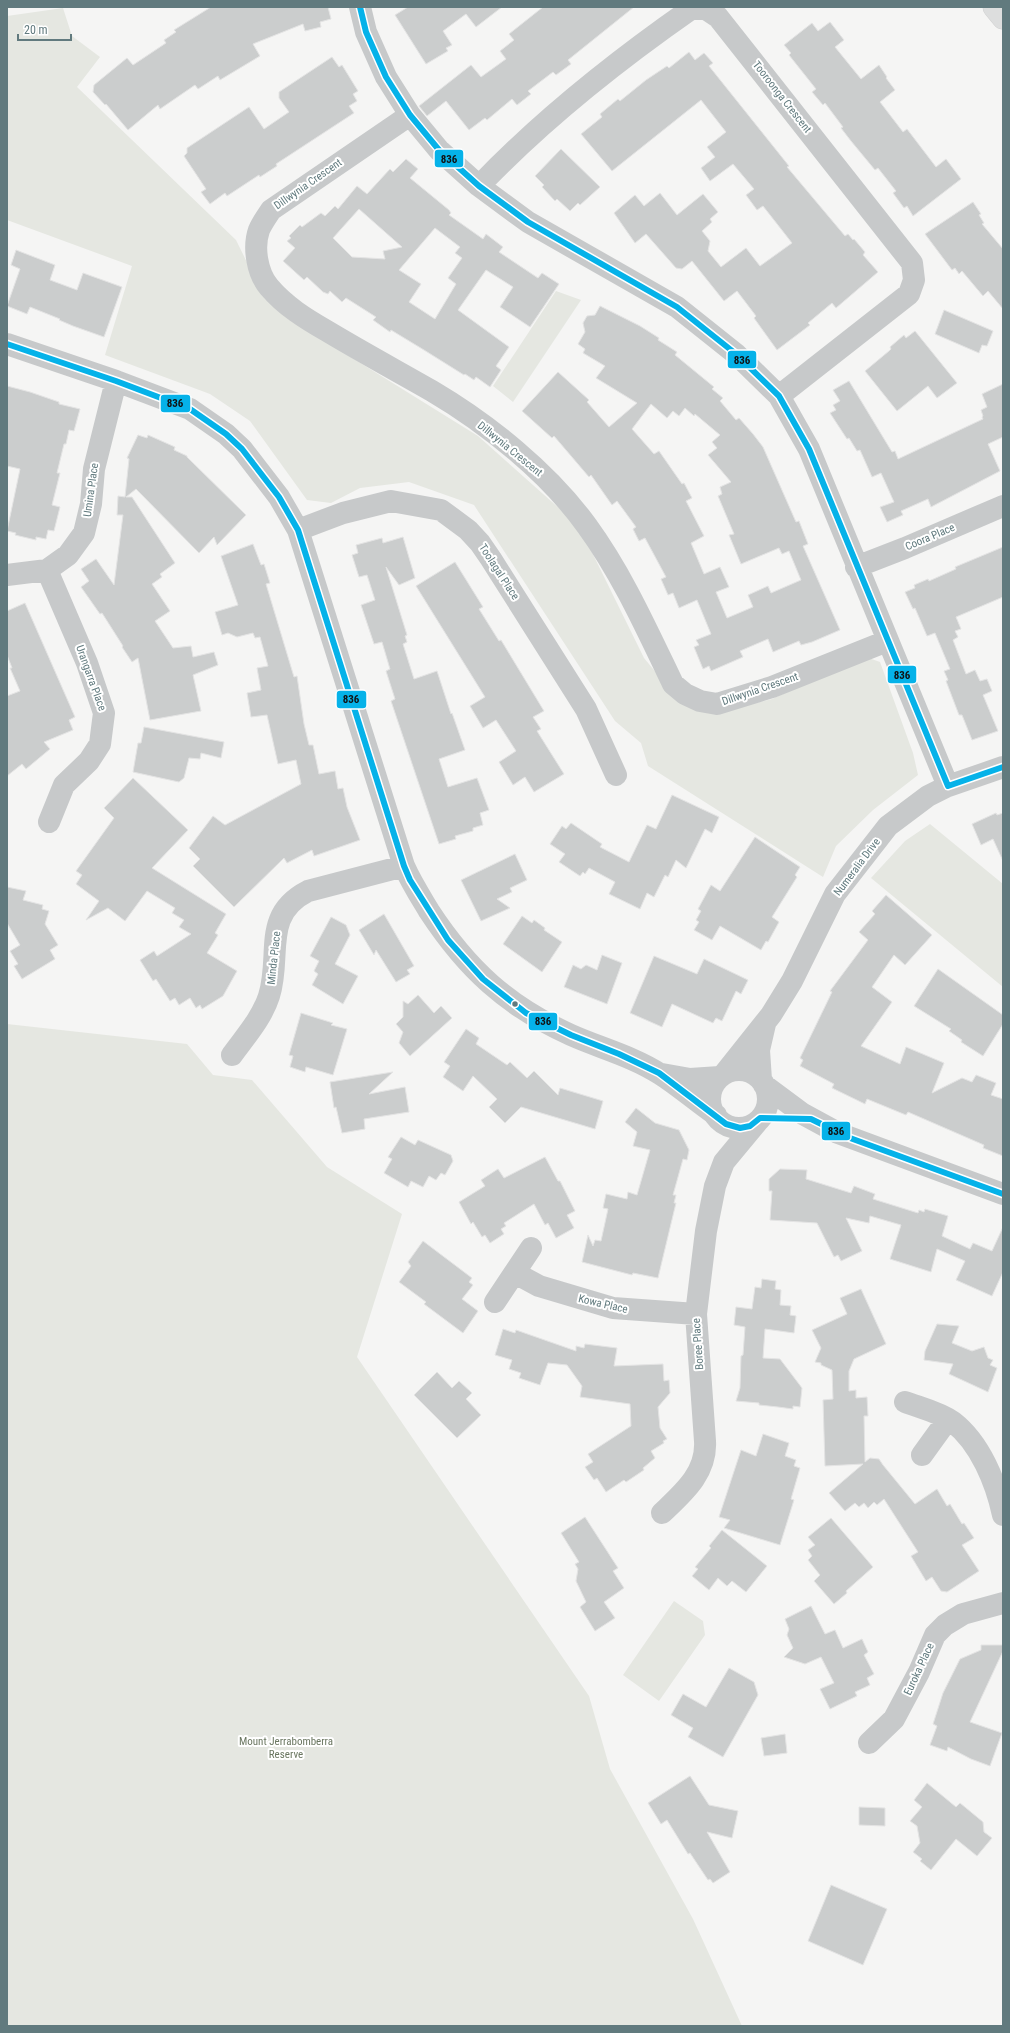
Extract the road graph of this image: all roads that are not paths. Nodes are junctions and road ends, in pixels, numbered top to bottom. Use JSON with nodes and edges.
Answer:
{"nodes":[{"id":1,"x":360,"y":7,"type":"edge"},
{"id":2,"x":994,"y":7,"type":"edge"},
{"id":3,"x":1003,"y":18,"type":"edge"},
{"id":4,"x":410,"y":115,"type":"junction"},
{"id":5,"x":479,"y":186,"type":"junction"},
{"id":6,"x":7,"y":344,"type":"edge"},
{"id":7,"x":116,"y":381,"type":"junction"},
{"id":8,"x":779,"y":396,"type":"junction"},
{"id":9,"x":1003,"y":506,"type":"edge"},
{"id":10,"x":298,"y":530,"type":"junction"},
{"id":11,"x":856,"y":567,"type":"junction"},
{"id":12,"x":47,"y":570,"type":"junction"},
{"id":13,"x":7,"y":575,"type":"edge"},
{"id":14,"x":887,"y":641,"type":"junction"},
{"id":15,"x":1003,"y":767,"type":"edge"},
{"id":16,"x":616,"y":775,"type":"dead end"},
{"id":17,"x":948,"y":786,"type":"junction"},
{"id":18,"x":49,"y":822,"type":"dead end"},
{"id":19,"x":404,"y":866,"type":"junction"},
{"id":20,"x":765,"y":1024,"type":"junction"},
{"id":21,"x":232,"y":1055,"type":"dead end"},
{"id":22,"x":659,"y":1074,"type":"junction"},
{"id":23,"x":722,"y":1076,"type":"junction"},
{"id":24,"x":763,"y":1083,"type":"junction"},
{"id":25,"x":717,"y":1117,"type":"junction"},
{"id":26,"x":759,"y":1119,"type":"junction"},
{"id":27,"x":811,"y":1119,"type":"junction"},
{"id":28,"x":724,"y":1162,"type":"junction"},
{"id":29,"x":1003,"y":1194,"type":"edge"},
{"id":30,"x":531,"y":1248,"type":"dead end"},
{"id":31,"x":515,"y":1273,"type":"junction"},
{"id":32,"x":495,"y":1302,"type":"dead end"},
{"id":33,"x":696,"y":1314,"type":"junction"},
{"id":34,"x":905,"y":1402,"type":"dead end"},
{"id":35,"x":948,"y":1419,"type":"junction"},
{"id":36,"x":922,"y":1455,"type":"dead end"},
{"id":37,"x":662,"y":1513,"type":"dead end"},
{"id":38,"x":1003,"y":1515,"type":"edge"},
{"id":39,"x":1003,"y":1603,"type":"edge"},
{"id":40,"x":869,"y":1743,"type":"dead end"}],
"edges":[{"from":1,"to":4,"type":"street"},
{"from":2,"to":3,"type":"main road"},
{"from":4,"to":5,"type":"street"},
{"from":4,"to":14,"type":"street","name":"Dillwynia Crescent"},
{"from":5,"to":8,"type":"street"},
{"from":5,"to":8,"type":"street","name":"Tooroonga Crescent"},
{"from":6,"to":7,"type":"street"},
{"from":7,"to":10,"type":"street"},
{"from":7,"to":12,"type":"street","name":"Umina Place"},
{"from":8,"to":11,"type":"street"},
{"from":9,"to":11,"type":"street","name":"Coora Place"},
{"from":10,"to":16,"type":"street","name":"Toolagal Place"},
{"from":10,"to":19,"type":"street"},
{"from":11,"to":14,"type":"street"},
{"from":12,"to":13,"type":"street","name":"Umina Place"},
{"from":12,"to":18,"type":"street","name":"Urangarra Place"},
{"from":14,"to":17,"type":"street"},
{"from":15,"to":17,"type":"street","name":"Numeralia Drive"},
{"from":17,"to":20,"type":"street","name":"Numeralia Drive"},
{"from":19,"to":21,"type":"street","name":"Minda Place"},
{"from":19,"to":22,"type":"street"},
{"from":20,"to":23,"type":"street","name":"Numeralia Drive"},
{"from":20,"to":24,"type":"street","name":"Numeralia Drive"},
{"from":22,"to":23,"type":"street"},
{"from":22,"to":25,"type":"street"},
{"from":23,"to":24,"type":"street"},
{"from":23,"to":25,"type":"street"},
{"from":24,"to":26,"type":"street"},
{"from":24,"to":27,"type":"street"},
{"from":25,"to":26,"type":"street"},
{"from":25,"to":28,"type":"street","name":"Boree Place"},
{"from":26,"to":27,"type":"street"},
{"from":26,"to":28,"type":"street","name":"Boree Place"},
{"from":27,"to":29,"type":"street"},
{"from":28,"to":33,"type":"street","name":"Boree Place"},
{"from":30,"to":31,"type":"street"},
{"from":31,"to":32,"type":"street"},
{"from":31,"to":33,"type":"street","name":"Kowa Place"},
{"from":33,"to":37,"type":"street","name":"Boree Place"},
{"from":34,"to":35,"type":"street"},
{"from":35,"to":36,"type":"street"},
{"from":35,"to":38,"type":"street"},
{"from":39,"to":40,"type":"street","name":"Euroka Place"}]}
